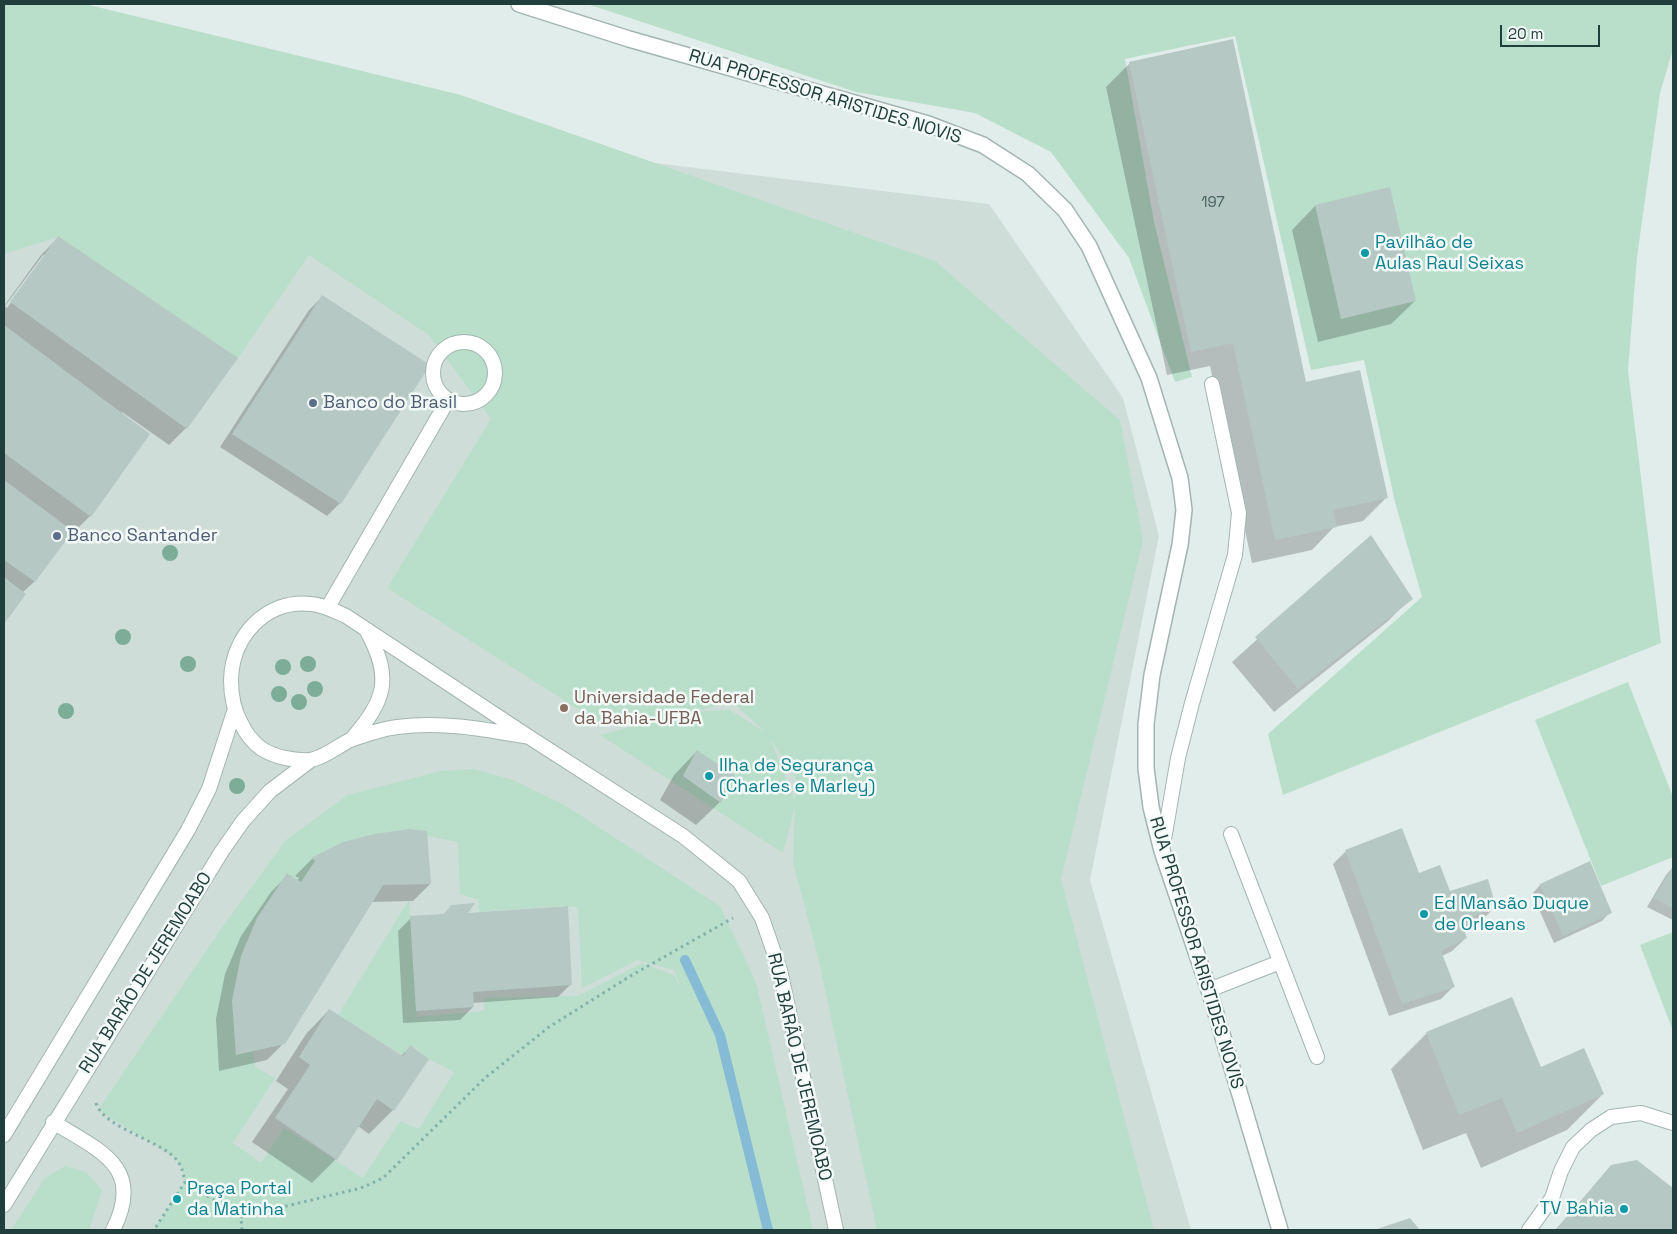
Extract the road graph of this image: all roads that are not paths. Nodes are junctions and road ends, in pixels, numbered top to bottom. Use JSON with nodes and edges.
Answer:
{"nodes":[{"id":1,"x":519,"y":4,"type":"edge"},
{"id":2,"x":1212,"y":384,"type":"dead end"},
{"id":3,"x":448,"y":400,"type":"junction"},
{"id":4,"x":328,"y":607,"type":"junction"},
{"id":5,"x":367,"y":630,"type":"junction"},
{"id":6,"x":234,"y":712,"type":"junction"},
{"id":7,"x":528,"y":738,"type":"junction"},
{"id":8,"x":351,"y":740,"type":"junction"},
{"id":9,"x":310,"y":760,"type":"junction"},
{"id":10,"x":1231,"y":834,"type":"dead end"},
{"id":11,"x":1162,"y":851,"type":"junction"},
{"id":12,"x":1280,"y":962,"type":"junction"},
{"id":13,"x":1209,"y":990,"type":"junction"},
{"id":14,"x":1317,"y":1057,"type":"dead end"},
{"id":15,"x":53,"y":1122,"type":"junction"},
{"id":16,"x":1673,"y":1123,"type":"edge"},
{"id":17,"x":4,"y":1135,"type":"edge"},
{"id":18,"x":4,"y":1205,"type":"edge"},
{"id":19,"x":113,"y":1230,"type":"edge"},
{"id":20,"x":836,"y":1230,"type":"edge"},
{"id":21,"x":1280,"y":1230,"type":"edge"},
{"id":22,"x":1529,"y":1230,"type":"edge"}],
"edges":[{"from":1,"to":11,"type":"street","name":"RUA PROFESSOR ARISTIDES NOVIS"},
{"from":2,"to":11,"type":"lane"},
{"from":3,"to":3,"type":"lane"},
{"from":3,"to":4,"type":"lane"},
{"from":4,"to":5,"type":"lane"},
{"from":4,"to":6,"type":"lane"},
{"from":5,"to":7,"type":"lane"},
{"from":5,"to":8,"type":"lane"},
{"from":6,"to":9,"type":"lane"},
{"from":6,"to":17,"type":"lane"},
{"from":7,"to":8,"type":"lane","name":"RUA BARÃO DE JEREMOABO"},
{"from":7,"to":20,"type":"lane","name":"RUA BARÃO DE JEREMOABO"},
{"from":8,"to":9,"type":"lane","name":"RUA BARÃO DE JEREMOABO"},
{"from":9,"to":15,"type":"lane","name":"RUA BARÃO DE JEREMOABO"},
{"from":10,"to":12,"type":"lane"},
{"from":11,"to":13,"type":"street","name":"RUA PROFESSOR ARISTIDES NOVIS"},
{"from":12,"to":13,"type":"lane"},
{"from":12,"to":14,"type":"lane"},
{"from":13,"to":21,"type":"street","name":"RUA PROFESSOR ARISTIDES NOVIS"},
{"from":15,"to":18,"type":"lane","name":"RUA BARÃO DE JEREMOABO"},
{"from":15,"to":19,"type":"lane"},
{"from":16,"to":22,"type":"lane"}]}
